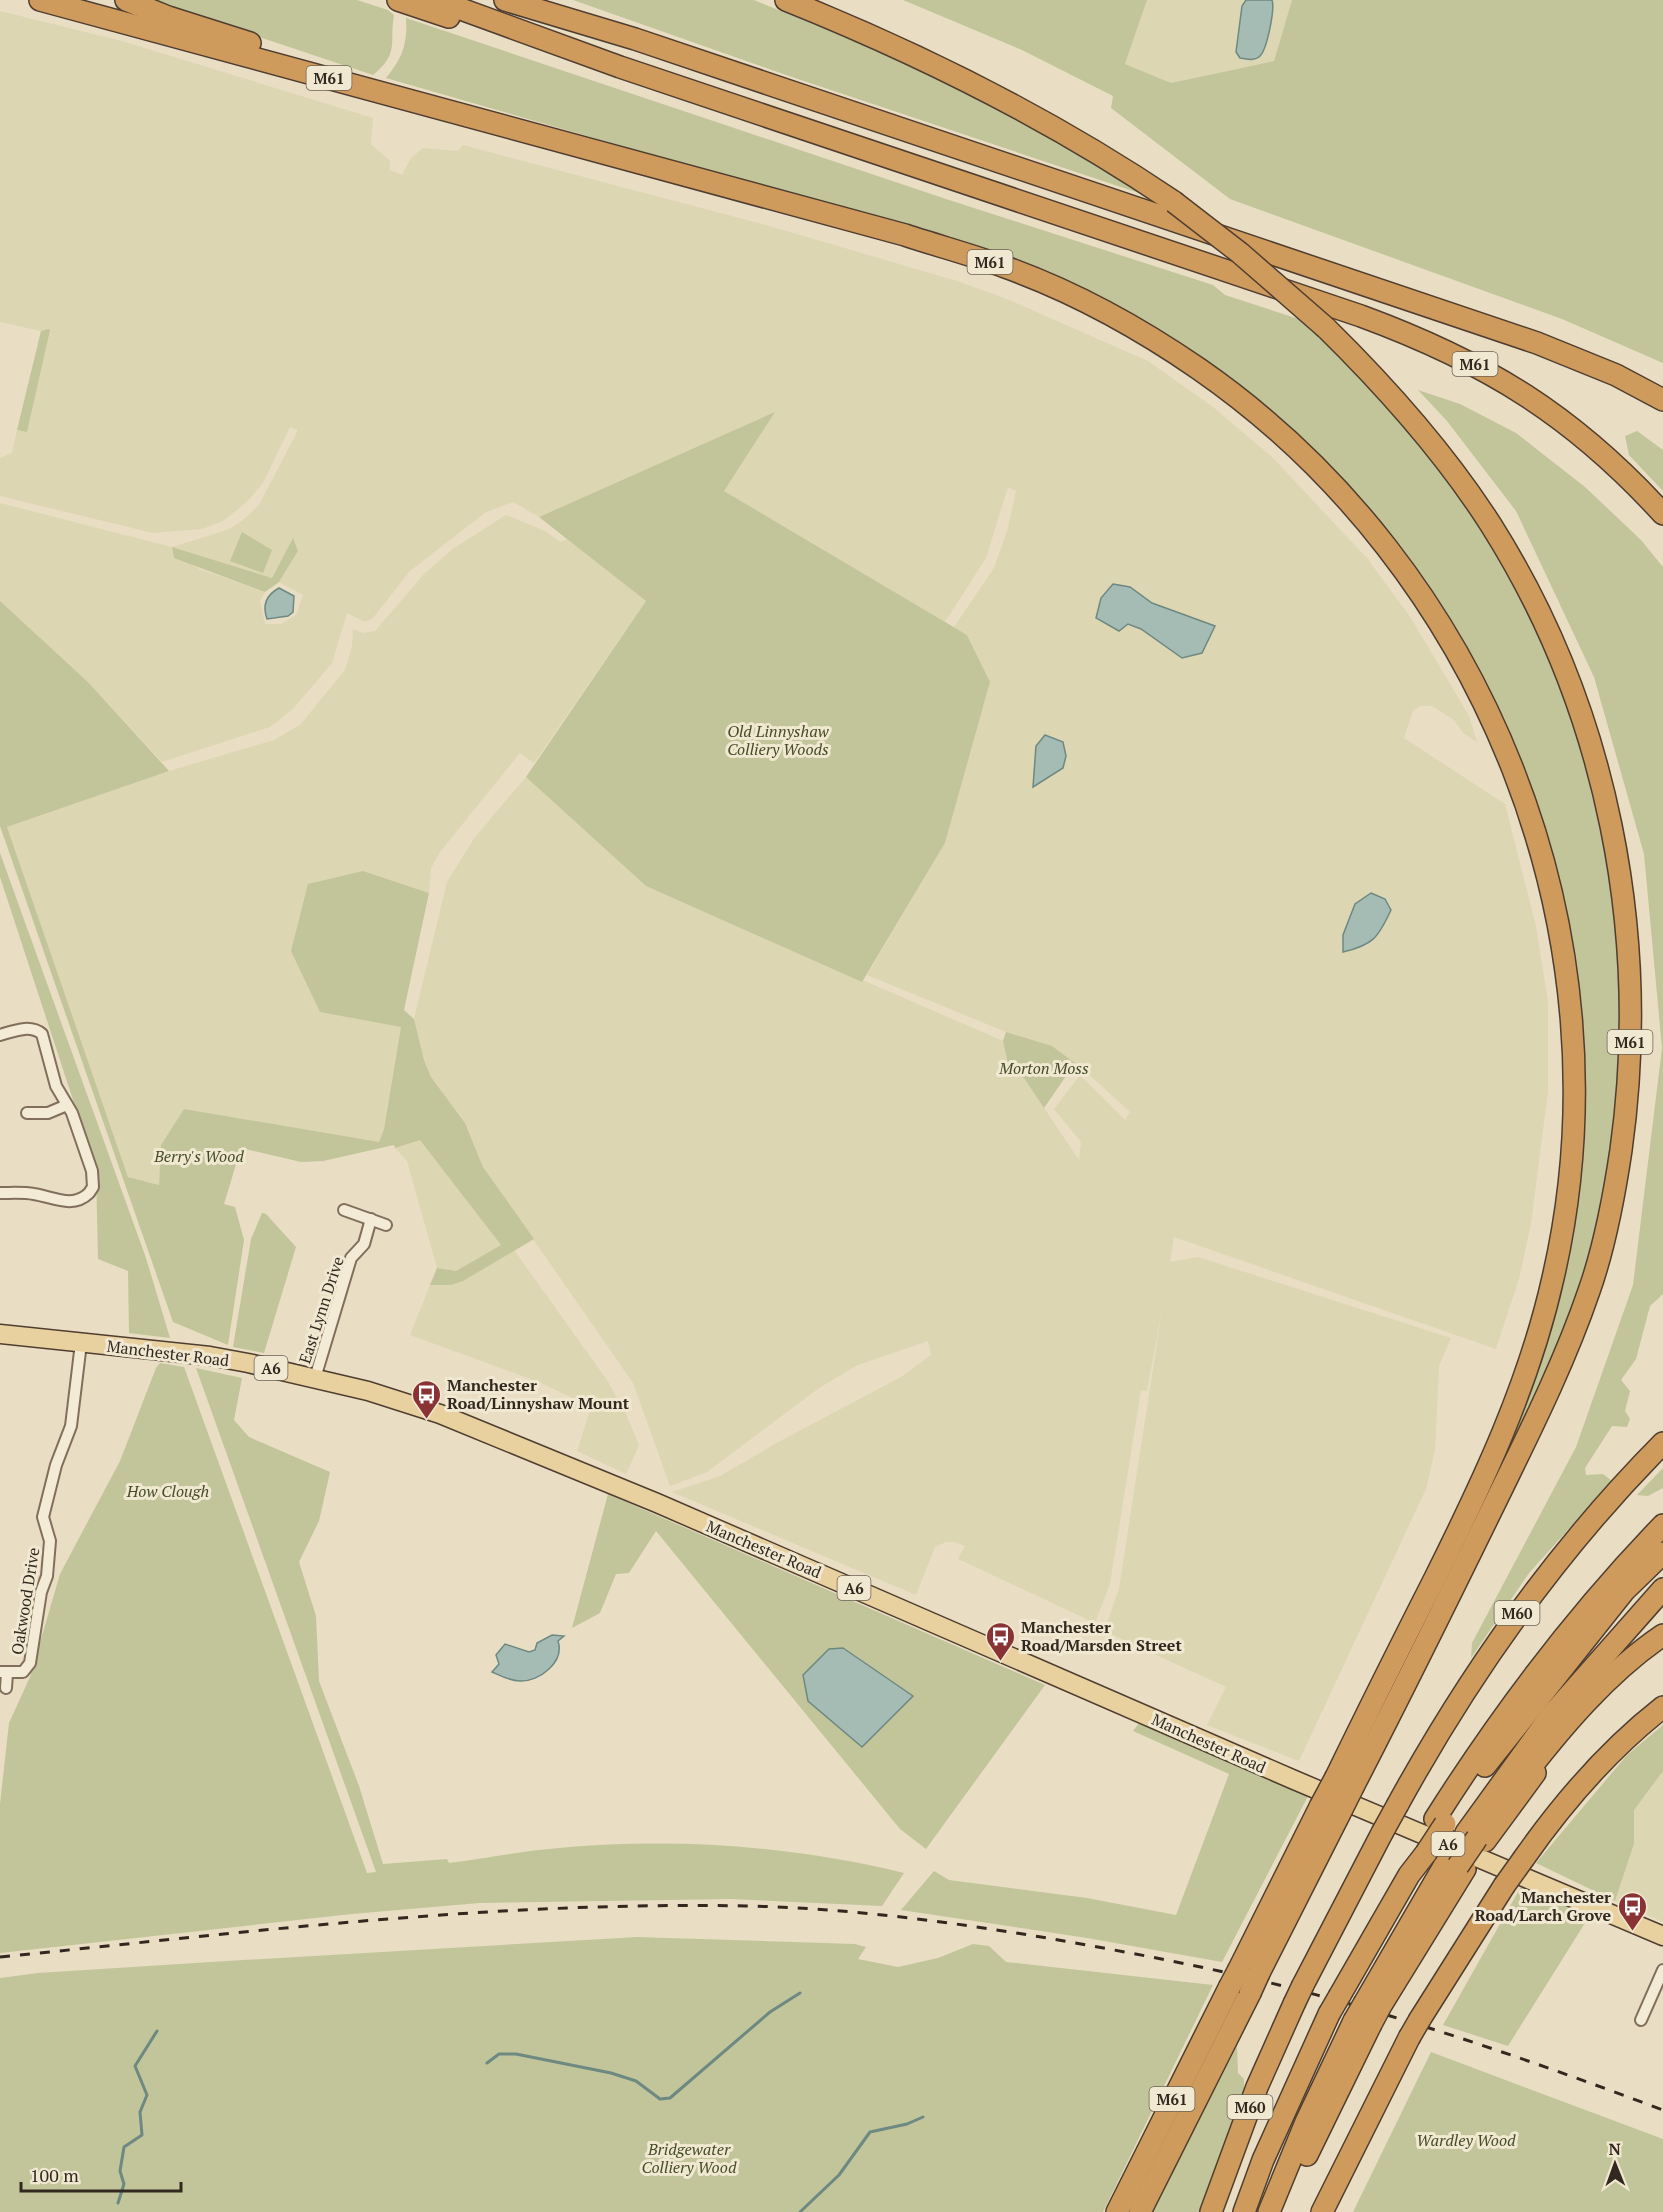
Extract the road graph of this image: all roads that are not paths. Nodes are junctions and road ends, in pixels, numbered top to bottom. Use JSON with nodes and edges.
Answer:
{"nodes":[{"id":1,"x":40,"y":0,"type":"edge"},
{"id":2,"x":126,"y":0,"type":"edge"},
{"id":3,"x":398,"y":0,"type":"edge"},
{"id":4,"x":436,"y":0,"type":"edge"},
{"id":5,"x":505,"y":0,"type":"edge"},
{"id":6,"x":533,"y":0,"type":"edge"},
{"id":7,"x":786,"y":0,"type":"edge"},
{"id":8,"x":635,"y":39,"type":"junction"},
{"id":9,"x":620,"y":67,"type":"junction"},
{"id":10,"x":617,"y":157,"type":"junction"},
{"id":11,"x":1663,"y":400,"type":"edge"},
{"id":12,"x":1663,"y":514,"type":"edge"},
{"id":13,"x":0,"y":1035,"type":"edge"},
{"id":14,"x":67,"y":1105,"type":"junction"},
{"id":15,"x":27,"y":1113,"type":"dead end"},
{"id":16,"x":0,"y":1193,"type":"edge"},
{"id":17,"x":344,"y":1210,"type":"dead end"},
{"id":18,"x":371,"y":1219,"type":"junction"},
{"id":19,"x":387,"y":1225,"type":"dead end"},
{"id":20,"x":0,"y":1334,"type":"edge"},
{"id":21,"x":81,"y":1343,"type":"junction"},
{"id":22,"x":315,"y":1378,"type":"junction"},
{"id":23,"x":1663,"y":1443,"type":"edge"},
{"id":24,"x":1663,"y":1524,"type":"edge"},
{"id":25,"x":1663,"y":1536,"type":"edge"},
{"id":26,"x":1663,"y":1553,"type":"edge"},
{"id":27,"x":1663,"y":1589,"type":"edge"},
{"id":28,"x":1624,"y":1591,"type":"junction"},
{"id":29,"x":1663,"y":1635,"type":"edge"},
{"id":30,"x":1663,"y":1642,"type":"edge"},
{"id":31,"x":4,"y":1673,"type":"edge"},
{"id":32,"x":6,"y":1688,"type":"dead end"},
{"id":33,"x":1663,"y":1707,"type":"edge"},
{"id":34,"x":1345,"y":1781,"type":"junction"},
{"id":35,"x":1440,"y":1821,"type":"junction"},
{"id":36,"x":1476,"y":1837,"type":"junction"},
{"id":37,"x":1457,"y":1865,"type":"junction"},
{"id":38,"x":1663,"y":1936,"type":"edge"},
{"id":39,"x":1663,"y":1970,"type":"edge"},
{"id":40,"x":1239,"y":1990,"type":"junction"},
{"id":41,"x":1372,"y":2005,"type":"junction"},
{"id":42,"x":1641,"y":2020,"type":"dead end"},
{"id":43,"x":1362,"y":2023,"type":"junction"},
{"id":44,"x":1117,"y":2212,"type":"edge"},
{"id":45,"x":1140,"y":2212,"type":"edge"},
{"id":46,"x":1211,"y":2212,"type":"edge"},
{"id":47,"x":1244,"y":2212,"type":"edge"},
{"id":48,"x":1269,"y":2212,"type":"edge"},
{"id":49,"x":1282,"y":2212,"type":"edge"},
{"id":50,"x":1323,"y":2212,"type":"edge"}],
"edges":[{"from":1,"to":10,"type":"highway","number":"M61"},
{"from":2,"to":10,"type":"highway","number":"M61"},
{"from":3,"to":9,"type":"highway","number":"M61"},
{"from":4,"to":9,"type":"highway","number":"M61"},
{"from":5,"to":8,"type":"highway","number":"M61"},
{"from":6,"to":8,"type":"highway","number":"M61"},
{"from":7,"to":34,"type":"highway","number":"M61","bridge":true},
{"from":8,"to":11,"type":"highway","number":"M61"},
{"from":9,"to":12,"type":"highway","number":"M61"},
{"from":10,"to":34,"type":"highway","number":"M61"},
{"from":13,"to":14,"type":"street"},
{"from":14,"to":15,"type":"street"},
{"from":14,"to":16,"type":"street"},
{"from":17,"to":18,"type":"street"},
{"from":18,"to":19,"type":"street"},
{"from":18,"to":22,"type":"street","name":"East Lynn Drive"},
{"from":20,"to":21,"type":"main road","name":"Manchester Road","number":"A6"},
{"from":21,"to":22,"type":"main road","name":"Manchester Road","number":"A6"},
{"from":21,"to":31,"type":"street","name":"Oakwood Drive"},
{"from":22,"to":38,"type":"main road","name":"Manchester Road","number":"A6"},
{"from":23,"to":46,"type":"highway","number":"M60","bridge":true},
{"from":24,"to":35,"type":"highway","number":"M60"},
{"from":25,"to":28,"type":"highway","number":"M60"},
{"from":26,"to":28,"type":"highway","number":"M60"},
{"from":27,"to":36,"type":"highway"},
{"from":28,"to":35,"type":"highway","number":"M60"},
{"from":29,"to":36,"type":"highway"},
{"from":30,"to":36,"type":"highway"},
{"from":31,"to":32,"type":"street","name":"Oakwood Drive"},
{"from":33,"to":50,"type":"highway","bridge":true},
{"from":34,"to":40,"type":"highway","number":"M61","bridge":true},
{"from":35,"to":47,"type":"highway","number":"M60","bridge":true},
{"from":36,"to":37,"type":"highway"},
{"from":37,"to":41,"type":"highway"},
{"from":37,"to":41,"type":"highway"},
{"from":39,"to":42,"type":"street"},
{"from":40,"to":44,"type":"highway","number":"M61"},
{"from":40,"to":45,"type":"highway","number":"M61"},
{"from":41,"to":43,"type":"highway","bridge":true},
{"from":43,"to":48,"type":"highway"},
{"from":43,"to":49,"type":"highway"}]}
